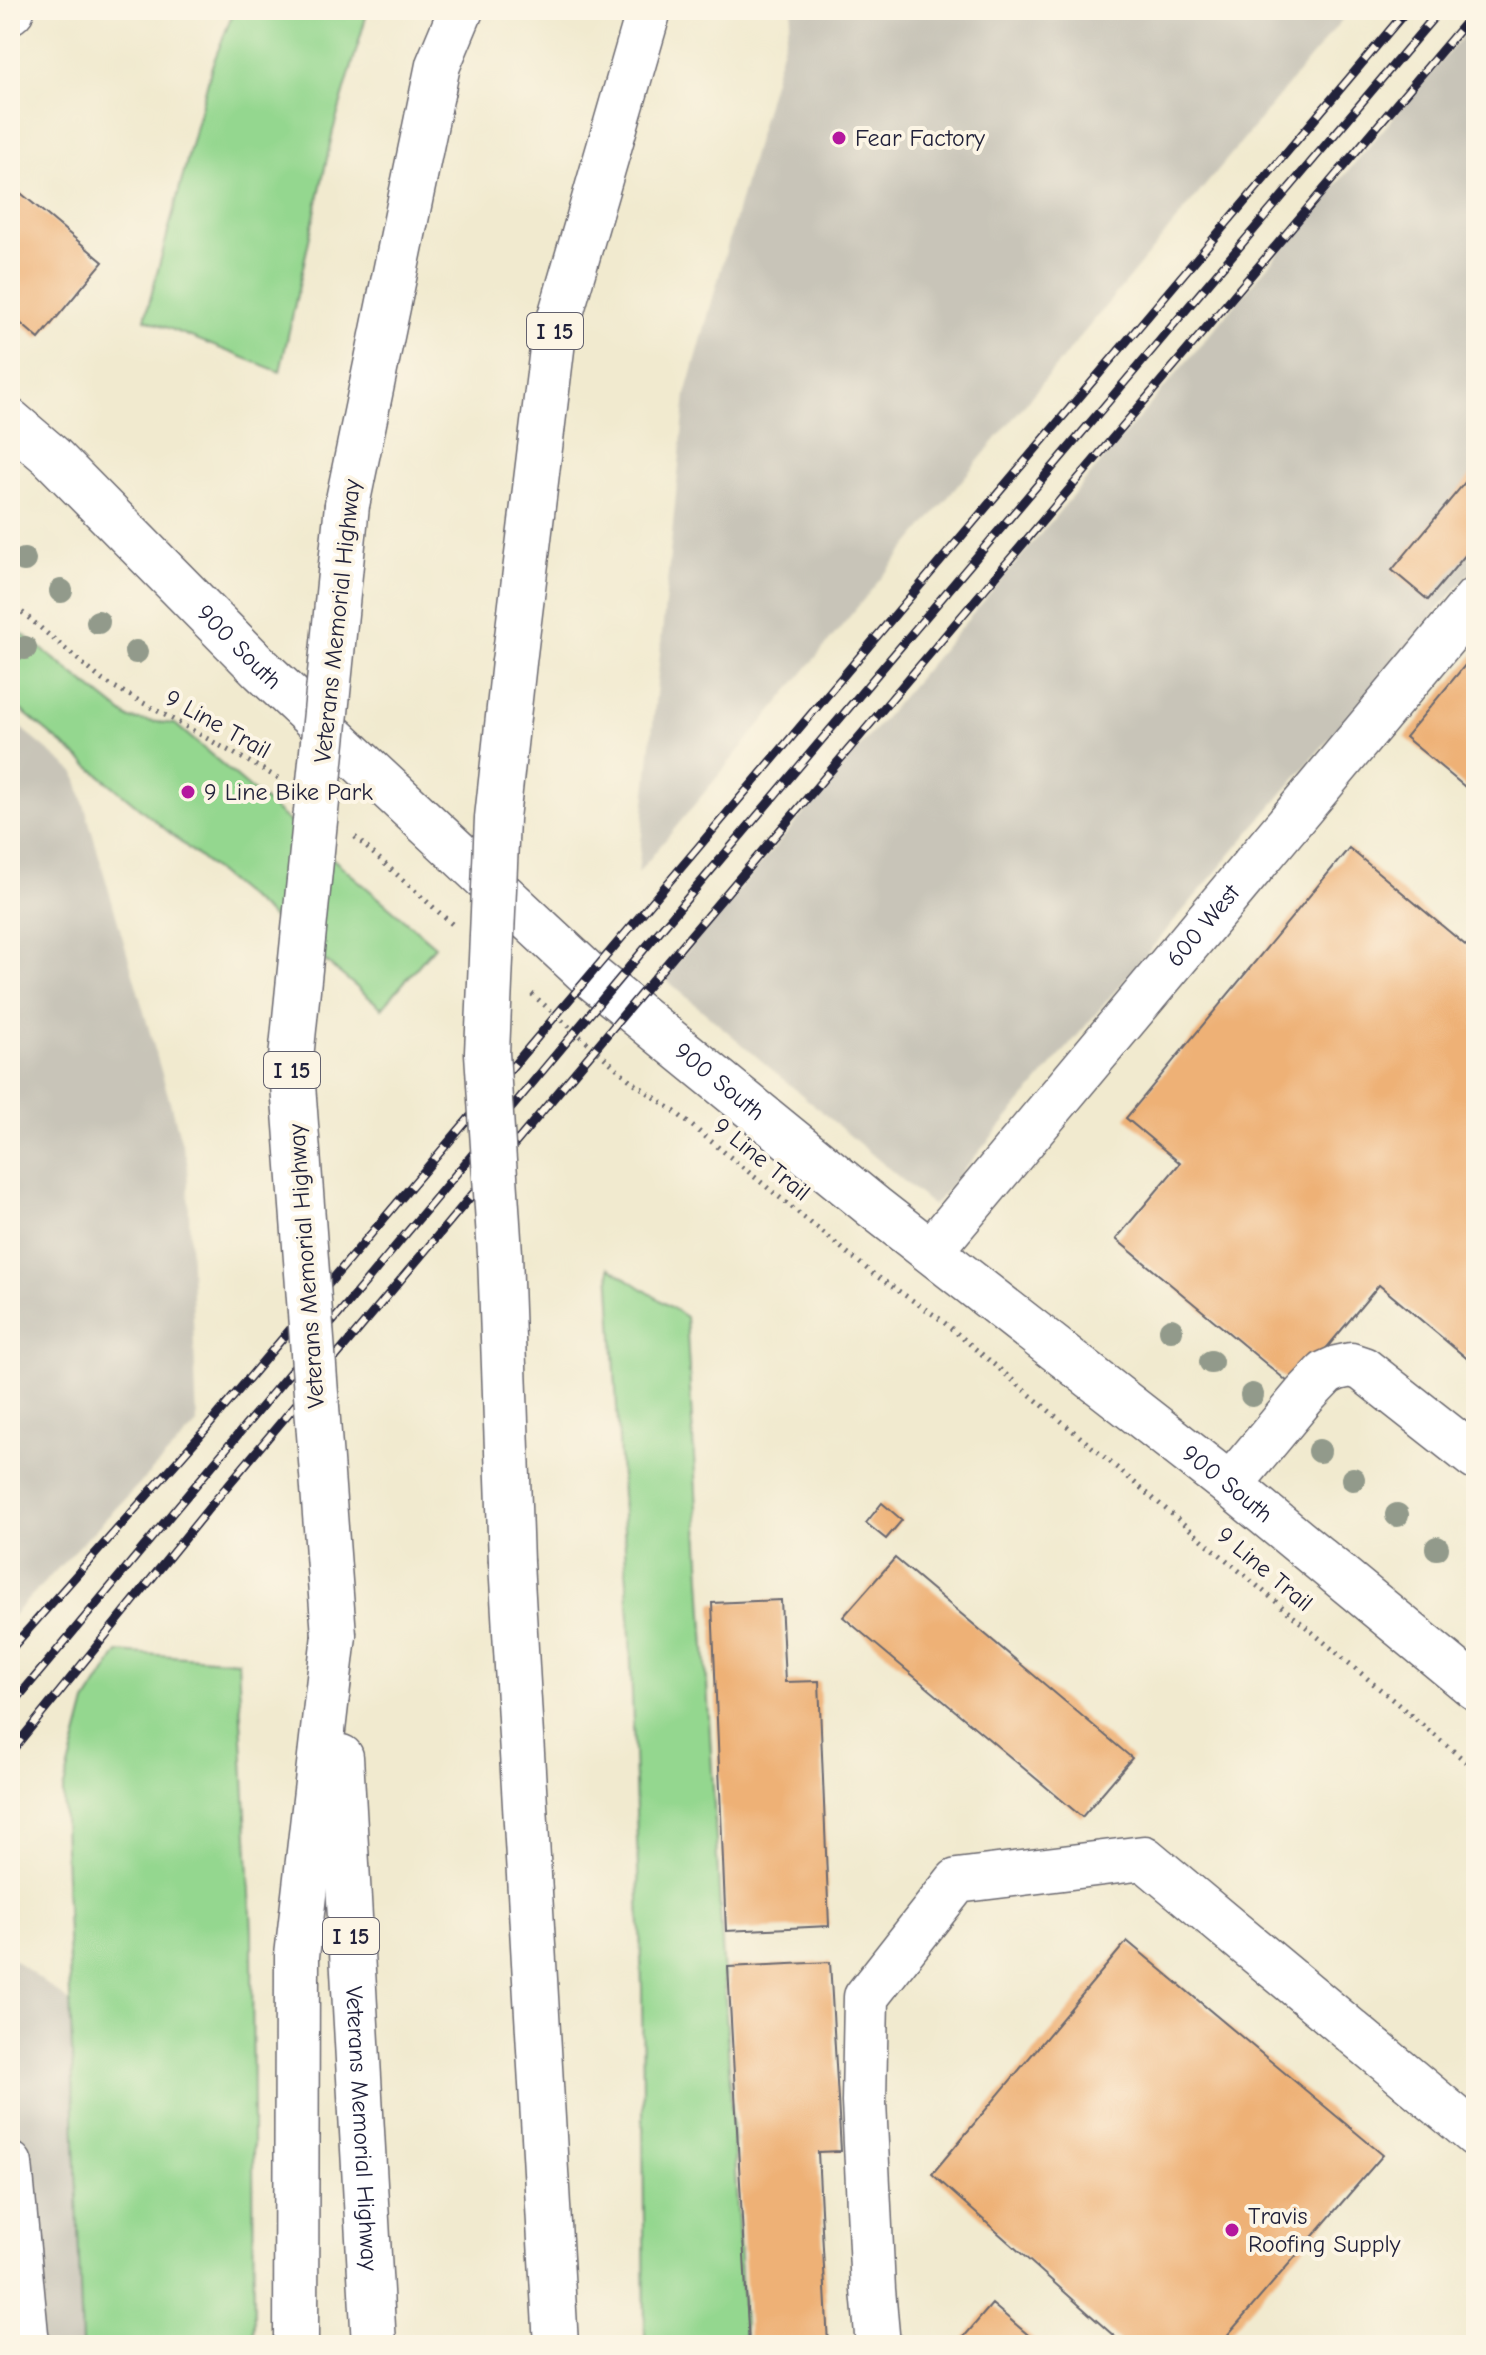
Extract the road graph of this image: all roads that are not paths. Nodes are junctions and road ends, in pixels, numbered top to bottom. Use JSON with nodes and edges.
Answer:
{"nodes":[{"id":1,"x":461,"y":10,"type":"edge"},
{"id":2,"x":649,"y":10,"type":"edge"},
{"id":3,"x":10,"y":421,"type":"edge"},
{"id":4,"x":1476,"y":599,"type":"edge"},
{"id":5,"x":931,"y":1251,"type":"junction"},
{"id":6,"x":1476,"y":1458,"type":"edge"},
{"id":7,"x":1230,"y":1485,"type":"junction"},
{"id":8,"x":334,"y":1635,"type":"junction"},
{"id":9,"x":1472,"y":1676,"type":"edge"},
{"id":10,"x":1476,"y":2135,"type":"edge"},
{"id":11,"x":10,"y":2164,"type":"edge"},
{"id":12,"x":27,"y":2345,"type":"edge"},
{"id":13,"x":296,"y":2345,"type":"edge"},
{"id":14,"x":374,"y":2345,"type":"edge"},
{"id":15,"x":556,"y":2345,"type":"edge"},
{"id":16,"x":878,"y":2345,"type":"edge"}],
"edges":[{"from":1,"to":8,"type":"main road","name":"Veterans Memorial Highway","number":"I 15","bridge":true},
{"from":2,"to":15,"type":"main road","number":"I 15","bridge":true},
{"from":3,"to":5,"type":"main road","name":"900 South"},
{"from":4,"to":5,"type":"main road","name":"600 West"},
{"from":5,"to":7,"type":"main road","name":"900 South"},
{"from":6,"to":7,"type":"main road"},
{"from":7,"to":9,"type":"main road","name":"900 South"},
{"from":8,"to":13,"type":"main road"},
{"from":8,"to":14,"type":"main road","name":"Veterans Memorial Highway","number":"I 15"},
{"from":10,"to":16,"type":"main road"},
{"from":11,"to":12,"type":"main road"}]}
